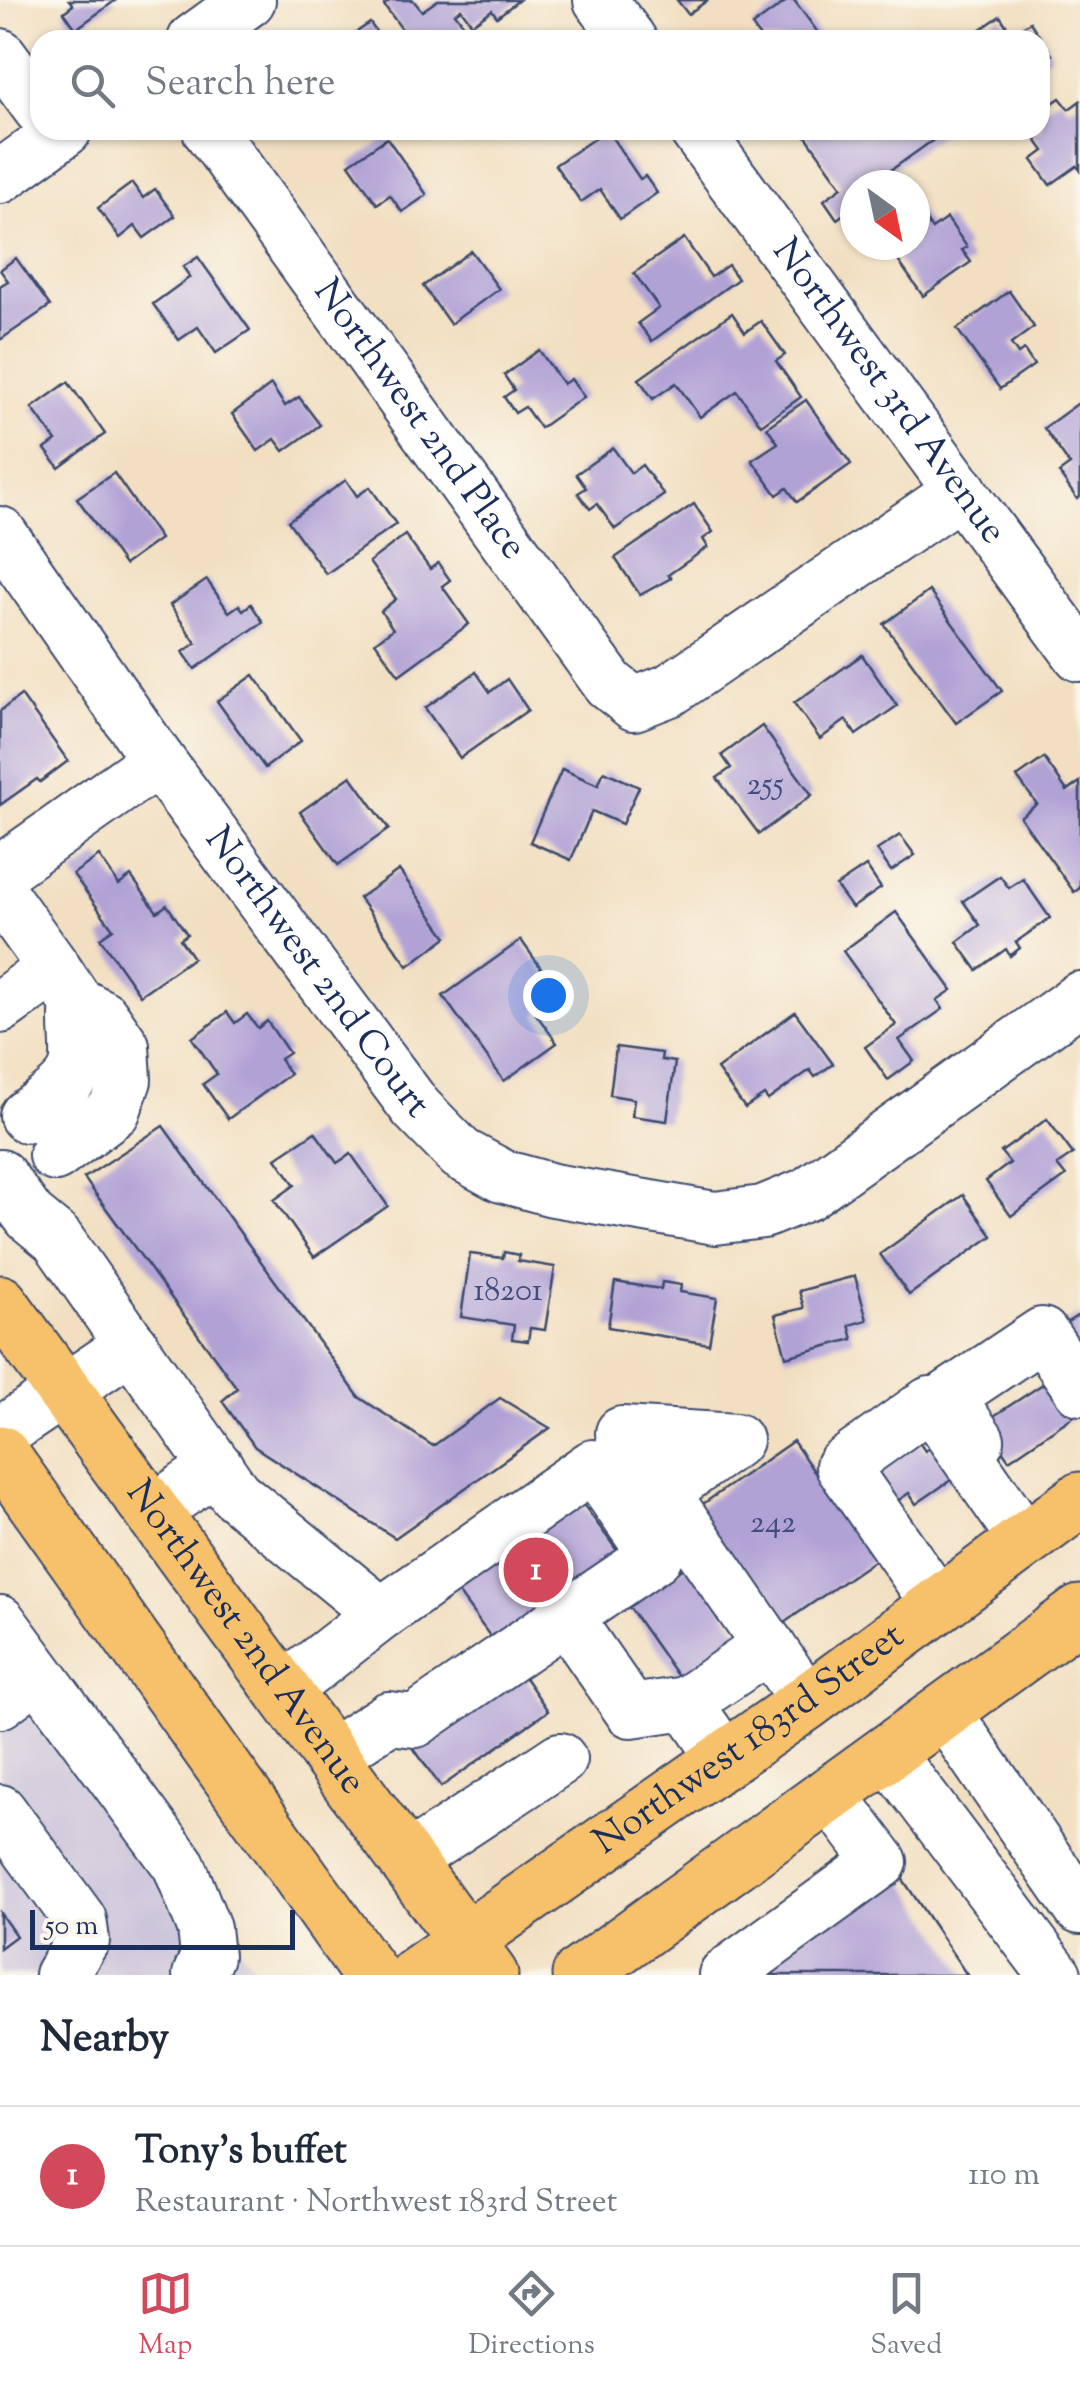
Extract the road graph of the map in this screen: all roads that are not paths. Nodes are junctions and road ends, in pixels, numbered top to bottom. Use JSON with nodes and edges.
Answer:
{"nodes":[{"id":1,"x":249,"y":0,"type":"edge"},
{"id":2,"x":600,"y":0,"type":"edge"},
{"id":3,"x":208,"y":30,"type":"edge"},
{"id":4,"x":622,"y":30,"type":"edge"},
{"id":5,"x":0,"y":55,"type":"edge"},
{"id":6,"x":30,"y":94,"type":"edge"},
{"id":7,"x":40,"y":140,"type":"edge"},
{"id":8,"x":216,"y":140,"type":"edge"},
{"id":9,"x":703,"y":140,"type":"edge"},
{"id":10,"x":0,"y":177,"type":"edge"},
{"id":11,"x":961,"y":491,"type":"junction"},
{"id":12,"x":0,"y":533,"type":"edge"},
{"id":13,"x":1080,"y":655,"type":"edge"},
{"id":14,"x":158,"y":760,"type":"junction"},
{"id":15,"x":0,"y":872,"type":"edge"},
{"id":16,"x":0,"y":893,"type":"edge"},
{"id":17,"x":66,"y":986,"type":"junction"},
{"id":18,"x":1080,"y":998,"type":"edge"},
{"id":19,"x":0,"y":1007,"type":"edge"},
{"id":20,"x":21,"y":1152,"type":"edge"},
{"id":21,"x":0,"y":1303,"type":"edge"},
{"id":22,"x":132,"y":1344,"type":"junction"},
{"id":23,"x":1080,"y":1389,"type":"edge"},
{"id":24,"x":64,"y":1391,"type":"junction"},
{"id":25,"x":0,"y":1434,"type":"edge"},
{"id":26,"x":0,"y":1453,"type":"edge"},
{"id":27,"x":217,"y":1467,"type":"junction"},
{"id":28,"x":663,"y":1492,"type":"dead end"},
{"id":29,"x":152,"y":1512,"type":"junction"},
{"id":30,"x":1048,"y":1523,"type":"edge"},
{"id":31,"x":938,"y":1603,"type":"junction"},
{"id":32,"x":1080,"y":1612,"type":"edge"},
{"id":33,"x":381,"y":1614,"type":"junction"},
{"id":34,"x":566,"y":1617,"type":"junction"},
{"id":35,"x":0,"y":1622,"type":"edge"},
{"id":36,"x":769,"y":1646,"type":"junction"},
{"id":37,"x":19,"y":1688,"type":"edge"},
{"id":38,"x":282,"y":1691,"type":"junction"},
{"id":39,"x":808,"y":1702,"type":"junction"},
{"id":40,"x":686,"y":1703,"type":"junction"},
{"id":41,"x":944,"y":1711,"type":"junction"},
{"id":42,"x":887,"y":1752,"type":"junction"},
{"id":43,"x":329,"y":1756,"type":"junction"},
{"id":44,"x":560,"y":1759,"type":"dead end"},
{"id":45,"x":725,"y":1759,"type":"junction"},
{"id":46,"x":980,"y":1762,"type":"junction"},
{"id":47,"x":829,"y":1793,"type":"junction"},
{"id":48,"x":924,"y":1803,"type":"junction"},
{"id":49,"x":0,"y":1811,"type":"edge"},
{"id":50,"x":406,"y":1861,"type":"junction"},
{"id":51,"x":1080,"y":1908,"type":"edge"},
{"id":52,"x":477,"y":1958,"type":"edge"},
{"id":53,"x":61,"y":1975,"type":"edge"},
{"id":54,"x":199,"y":1975,"type":"edge"},
{"id":55,"x":372,"y":1975,"type":"edge"},
{"id":56,"x":416,"y":1975,"type":"edge"},
{"id":57,"x":580,"y":1975,"type":"edge"},
{"id":58,"x":725,"y":1975,"type":"edge"},
{"id":59,"x":1055,"y":1975,"type":"edge"}],
"edges":[{"from":1,"to":3,"type":"street"},
{"from":2,"to":4,"type":"street"},
{"from":5,"to":6,"type":"street"},
{"from":7,"to":10,"type":"street"},
{"from":8,"to":11,"type":"street","name":"Northwest 2nd Place"},
{"from":9,"to":11,"type":"street","name":"Northwest 3rd Avenue"},
{"from":11,"to":13,"type":"street","name":"Northwest 3rd Avenue"},
{"from":12,"to":14,"type":"street","name":"Northwest 2nd Court"},
{"from":14,"to":15,"type":"street"},
{"from":14,"to":18,"type":"street","name":"Northwest 2nd Court"},
{"from":16,"to":17,"type":"street"},
{"from":17,"to":19,"type":"street"},
{"from":17,"to":20,"type":"street"},
{"from":20,"to":22,"type":"street"},
{"from":21,"to":24,"type":"main road","name":"Northwest 2nd Avenue"},
{"from":22,"to":24,"type":"street"},
{"from":22,"to":27,"type":"street"},
{"from":23,"to":30,"type":"street"},
{"from":24,"to":25,"type":"street"},
{"from":24,"to":29,"type":"main road","name":"Northwest 2nd Avenue"},
{"from":26,"to":55,"type":"main road"},
{"from":27,"to":29,"type":"street"},
{"from":27,"to":33,"type":"street"},
{"from":28,"to":36,"type":"street"},
{"from":29,"to":38,"type":"main road","name":"Northwest 2nd Avenue"},
{"from":30,"to":31,"type":"main road","name":"Northwest 183rd Street"},
{"from":30,"to":31,"type":"street"},
{"from":31,"to":39,"type":"main road","name":"Northwest 183rd Street"},
{"from":32,"to":41,"type":"main road"},
{"from":33,"to":34,"type":"street"},
{"from":33,"to":38,"type":"street"},
{"from":34,"to":40,"type":"street"},
{"from":34,"to":43,"type":"street"},
{"from":35,"to":37,"type":"street"},
{"from":36,"to":39,"type":"street"},
{"from":36,"to":40,"type":"street"},
{"from":37,"to":54,"type":"street"},
{"from":38,"to":43,"type":"main road","name":"Northwest 2nd Avenue"},
{"from":39,"to":45,"type":"main road","name":"Northwest 183rd Street"},
{"from":40,"to":45,"type":"street"},
{"from":41,"to":42,"type":"main road"},
{"from":41,"to":46,"type":"street"},
{"from":42,"to":47,"type":"main road"},
{"from":42,"to":48,"type":"street"},
{"from":43,"to":50,"type":"main road","name":"Northwest 2nd Avenue"},
{"from":44,"to":50,"type":"street"},
{"from":45,"to":52,"type":"main road","name":"Northwest 183rd Street"},
{"from":46,"to":48,"type":"street"},
{"from":46,"to":51,"type":"street"},
{"from":47,"to":57,"type":"main road"},
{"from":47,"to":58,"type":"street"},
{"from":48,"to":59,"type":"street"},
{"from":49,"to":53,"type":"street"},
{"from":50,"to":52,"type":"main road","name":"Northwest 2nd Avenue"},
{"from":52,"to":56,"type":"main road","name":"Northwest 183rd Street"}]}
